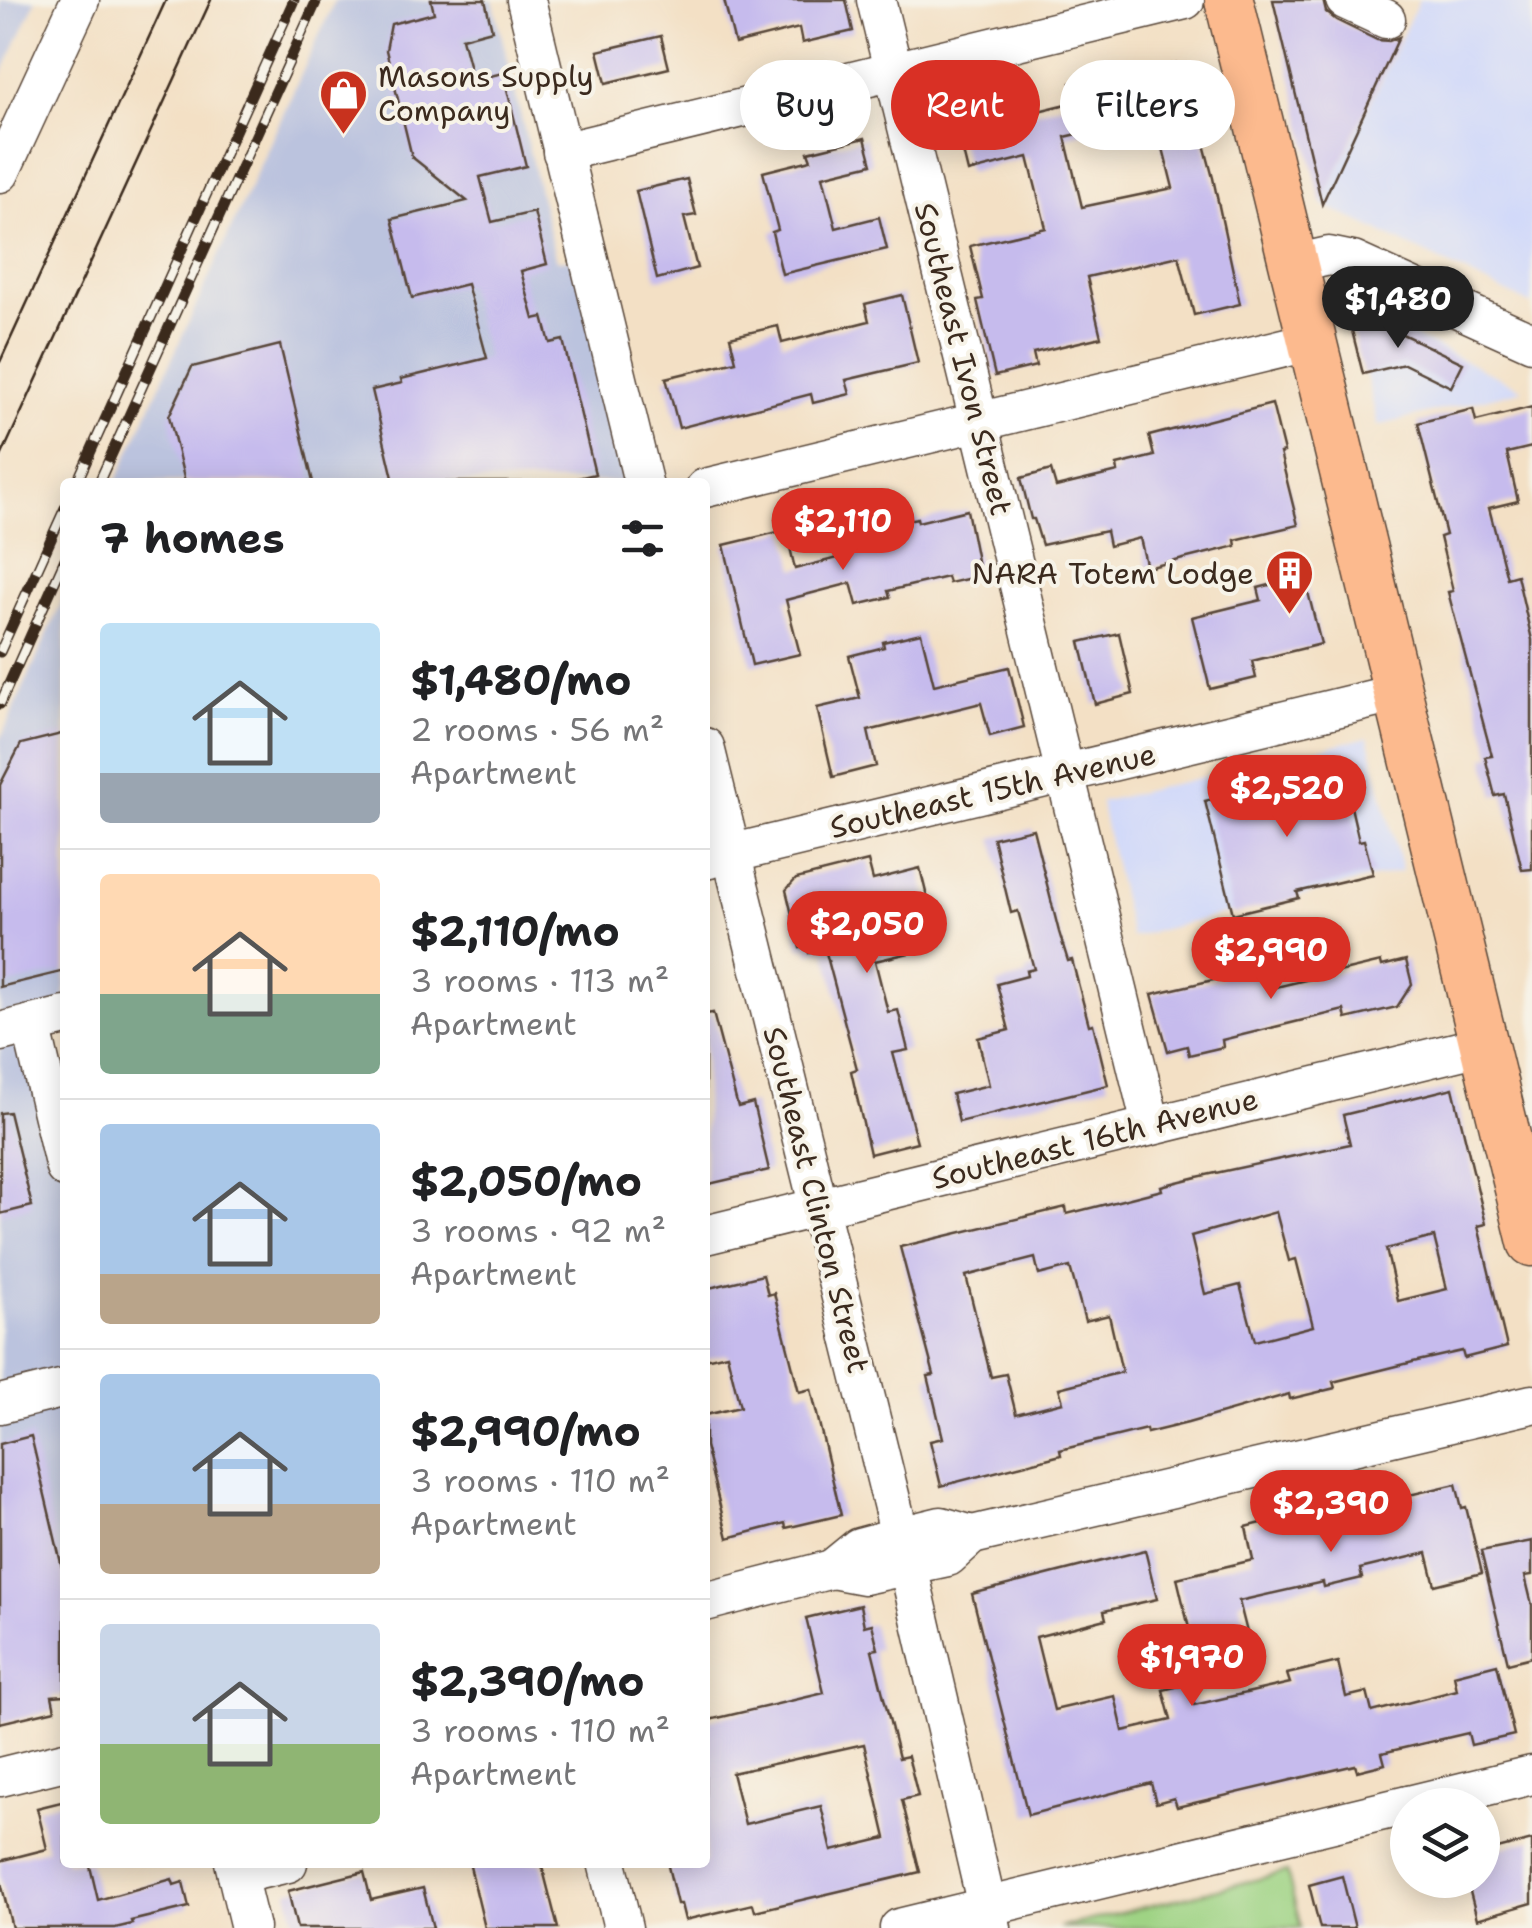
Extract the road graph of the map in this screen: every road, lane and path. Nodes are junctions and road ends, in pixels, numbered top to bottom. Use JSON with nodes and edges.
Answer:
{"nodes":[{"id":1,"x":80,"y":0,"type":"edge"},
{"id":2,"x":526,"y":0,"type":"edge"},
{"id":3,"x":876,"y":0,"type":"edge"},
{"id":4,"x":1185,"y":0,"type":"edge"},
{"id":5,"x":1229,"y":0,"type":"edge"},
{"id":6,"x":1345,"y":0,"type":"edge"},
{"id":7,"x":1386,"y":19,"type":"dead end"},
{"id":8,"x":938,"y":60,"type":"edge"},
{"id":9,"x":891,"y":63,"type":"edge"},
{"id":10,"x":891,"y":71,"type":"edge"},
{"id":11,"x":912,"y":150,"type":"edge"},
{"id":12,"x":562,"y":152,"type":"junction"},
{"id":13,"x":0,"y":173,"type":"edge"},
{"id":14,"x":1294,"y":264,"type":"junction"},
{"id":15,"x":1312,"y":341,"type":"junction"},
{"id":16,"x":1532,"y":342,"type":"edge"},
{"id":17,"x":979,"y":422,"type":"junction"},
{"id":18,"x":642,"y":478,"type":"edge"},
{"id":19,"x":710,"y":487,"type":"edge"},
{"id":20,"x":1398,"y":693,"type":"junction"},
{"id":21,"x":1064,"y":775,"type":"junction"},
{"id":22,"x":710,"y":789,"type":"edge"},
{"id":23,"x":718,"y":856,"type":"edge"},
{"id":24,"x":32,"y":1024,"type":"edge"},
{"id":25,"x":1484,"y":1045,"type":"junction"},
{"id":26,"x":1151,"y":1125,"type":"junction"},
{"id":27,"x":1518,"y":1125,"type":"edge"},
{"id":28,"x":60,"y":1146,"type":"edge"},
{"id":29,"x":816,"y":1207,"type":"junction"},
{"id":30,"x":710,"y":1234,"type":"edge"},
{"id":31,"x":1532,"y":1242,"type":"edge"},
{"id":32,"x":60,"y":1389,"type":"edge"},
{"id":33,"x":0,"y":1404,"type":"edge"},
{"id":34,"x":1532,"y":1404,"type":"edge"},
{"id":35,"x":904,"y":1551,"type":"junction"},
{"id":36,"x":710,"y":1601,"type":"edge"},
{"id":37,"x":60,"y":1761,"type":"edge"},
{"id":38,"x":1532,"y":1775,"type":"edge"},
{"id":39,"x":0,"y":1777,"type":"edge"},
{"id":40,"x":1478,"y":1788,"type":"edge"},
{"id":41,"x":1390,"y":1810,"type":"edge"},
{"id":42,"x":608,"y":1868,"type":"edge"},
{"id":43,"x":235,"y":1869,"type":"edge"},
{"id":44,"x":989,"y":1917,"type":"edge"},
{"id":45,"x":250,"y":1928,"type":"edge"},
{"id":46,"x":623,"y":1928,"type":"edge"},
{"id":47,"x":899,"y":1928,"type":"edge"}],
"edges":[{"from":1,"to":13,"type":"street"},
{"from":2,"to":12,"type":"street"},
{"from":3,"to":9,"type":"street","name":"Southeast Ivon Street"},
{"from":4,"to":8,"type":"street"},
{"from":5,"to":14,"type":"main road"},
{"from":6,"to":7,"type":"street"},
{"from":10,"to":12,"type":"street"},
{"from":11,"to":17,"type":"street","name":"Southeast Ivon Street"},
{"from":12,"to":18,"type":"street"},
{"from":14,"to":15,"type":"main road"},
{"from":14,"to":16,"type":"street"},
{"from":15,"to":17,"type":"street"},
{"from":15,"to":20,"type":"main road"},
{"from":17,"to":19,"type":"street"},
{"from":17,"to":21,"type":"street","name":"Southeast Ivon Street"},
{"from":20,"to":21,"type":"street","name":"Southeast 15th Avenue"},
{"from":20,"to":25,"type":"main road"},
{"from":21,"to":23,"type":"street","name":"Southeast 15th Avenue"},
{"from":21,"to":26,"type":"street","name":"Southeast Ivon Street"},
{"from":22,"to":23,"type":"street","name":"Southeast Clinton Street"},
{"from":23,"to":29,"type":"street","name":"Southeast Clinton Street"},
{"from":24,"to":28,"type":"street"},
{"from":25,"to":26,"type":"street","name":"Southeast 16th Avenue"},
{"from":25,"to":27,"type":"main road"},
{"from":26,"to":29,"type":"street","name":"Southeast 16th Avenue"},
{"from":27,"to":31,"type":"main road"},
{"from":29,"to":30,"type":"street","name":"Southeast 16th Avenue"},
{"from":29,"to":35,"type":"street","name":"Southeast Clinton Street"},
{"from":32,"to":33,"type":"street"},
{"from":34,"to":35,"type":"street"},
{"from":35,"to":36,"type":"street"},
{"from":35,"to":44,"type":"street","name":"Southeast Clinton Street"},
{"from":37,"to":39,"type":"street"},
{"from":38,"to":40,"type":"street"},
{"from":41,"to":44,"type":"street"},
{"from":42,"to":46,"type":"street"},
{"from":43,"to":45,"type":"street"},
{"from":44,"to":47,"type":"street"}]}
